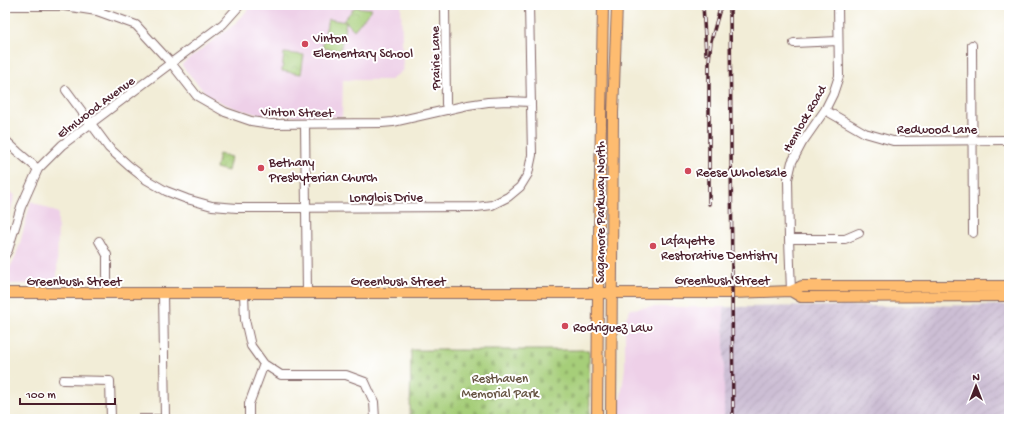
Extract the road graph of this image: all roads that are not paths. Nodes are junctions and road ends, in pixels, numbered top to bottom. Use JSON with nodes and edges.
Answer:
{"nodes":[{"id":1,"x":240,"y":5,"type":"edge"},
{"id":2,"x":445,"y":5,"type":"edge"},
{"id":3,"x":529,"y":5,"type":"edge"},
{"id":4,"x":602,"y":5,"type":"edge"},
{"id":5,"x":617,"y":5,"type":"edge"},
{"id":6,"x":838,"y":5,"type":"edge"},
{"id":7,"x":5,"y":6,"type":"edge"},
{"id":8,"x":64,"y":6,"type":"edge"},
{"id":9,"x":838,"y":41,"type":"junction"},
{"id":10,"x":794,"y":43,"type":"dead end"},
{"id":11,"x":972,"y":45,"type":"dead end"},
{"id":12,"x":171,"y":63,"type":"junction"},
{"id":13,"x":66,"y":90,"type":"dead end"},
{"id":14,"x":531,"y":102,"type":"junction"},
{"id":15,"x":448,"y":110,"type":"junction"},
{"id":16,"x":825,"y":110,"type":"junction"},
{"id":17,"x":91,"y":123,"type":"junction"},
{"id":18,"x":305,"y":124,"type":"junction"},
{"id":19,"x":5,"y":140,"type":"edge"},
{"id":20,"x":1009,"y":140,"type":"edge"},
{"id":21,"x":973,"y":141,"type":"junction"},
{"id":22,"x":38,"y":169,"type":"junction"},
{"id":23,"x":306,"y":208,"type":"junction"},
{"id":24,"x":859,"y":233,"type":"dead end"},
{"id":25,"x":973,"y":233,"type":"dead end"},
{"id":26,"x":789,"y":239,"type":"junction"},
{"id":27,"x":99,"y":241,"type":"dead end"},
{"id":28,"x":5,"y":256,"type":"edge"},
{"id":29,"x":1009,"y":286,"type":"edge"},
{"id":30,"x":790,"y":292,"type":"junction"},
{"id":31,"x":5,"y":293,"type":"edge"},
{"id":32,"x":107,"y":293,"type":"junction"},
{"id":33,"x":164,"y":293,"type":"junction"},
{"id":34,"x":244,"y":293,"type":"junction"},
{"id":35,"x":307,"y":293,"type":"junction"},
{"id":36,"x":598,"y":293,"type":"junction"},
{"id":37,"x":612,"y":293,"type":"junction"},
{"id":38,"x":1009,"y":296,"type":"edge"},
{"id":39,"x":264,"y":364,"type":"junction"},
{"id":40,"x":63,"y":380,"type":"dead end"},
{"id":41,"x":111,"y":419,"type":"edge"},
{"id":42,"x":140,"y":419,"type":"edge"},
{"id":43,"x":165,"y":419,"type":"edge"},
{"id":44,"x":249,"y":419,"type":"edge"},
{"id":45,"x":374,"y":419,"type":"edge"},
{"id":46,"x":597,"y":419,"type":"edge"},
{"id":47,"x":611,"y":419,"type":"edge"}],
"edges":[{"from":1,"to":12,"type":"street","name":"Elmwood Avenue"},
{"from":2,"to":15,"type":"street","name":"Prairie Lane"},
{"from":3,"to":14,"type":"street","name":"Longlois Drive"},
{"from":4,"to":36,"type":"main road","name":"Sagamore Parkway North"},
{"from":5,"to":37,"type":"main road","name":"Sagamore Parkway North"},
{"from":6,"to":9,"type":"street","name":"Hemlock Road"},
{"from":7,"to":8,"type":"street","name":"Vinton Street"},
{"from":8,"to":12,"type":"street","name":"Vinton Street"},
{"from":9,"to":10,"type":"street"},
{"from":9,"to":16,"type":"street","name":"Hemlock Road"},
{"from":11,"to":21,"type":"street"},
{"from":12,"to":17,"type":"street","name":"Elmwood Avenue"},
{"from":12,"to":18,"type":"street","name":"Vinton Street"},
{"from":13,"to":17,"type":"street","name":"Longlois Drive"},
{"from":14,"to":15,"type":"street","name":"Vinton Street"},
{"from":14,"to":23,"type":"street","name":"Longlois Drive"},
{"from":15,"to":18,"type":"street","name":"Vinton Street"},
{"from":16,"to":21,"type":"street","name":"Redwood Lane"},
{"from":16,"to":26,"type":"street","name":"Hemlock Road"},
{"from":17,"to":22,"type":"street","name":"Elmwood Avenue"},
{"from":17,"to":23,"type":"street","name":"Longlois Drive"},
{"from":18,"to":23,"type":"street"},
{"from":19,"to":22,"type":"street"},
{"from":20,"to":21,"type":"street","name":"Redwood Lane"},
{"from":21,"to":25,"type":"street"},
{"from":22,"to":28,"type":"street","name":"Elmwood Avenue"},
{"from":23,"to":35,"type":"street"},
{"from":24,"to":26,"type":"street"},
{"from":26,"to":30,"type":"street","name":"Hemlock Road"},
{"from":27,"to":32,"type":"street"},
{"from":29,"to":30,"type":"main road","name":"Greenbush Street"},
{"from":30,"to":37,"type":"main road","name":"Greenbush Street"},
{"from":30,"to":38,"type":"main road","name":"Greenbush Street"},
{"from":31,"to":32,"type":"main road","name":"Greenbush Street"},
{"from":32,"to":33,"type":"main road","name":"Greenbush Street"},
{"from":33,"to":34,"type":"main road","name":"Greenbush Street"},
{"from":33,"to":43,"type":"street"},
{"from":34,"to":35,"type":"main road","name":"Greenbush Street"},
{"from":34,"to":39,"type":"street"},
{"from":35,"to":36,"type":"main road","name":"Greenbush Street"},
{"from":36,"to":37,"type":"main road","name":"Greenbush Street"},
{"from":36,"to":46,"type":"main road","name":"Sagamore Parkway North"},
{"from":37,"to":47,"type":"main road","name":"Sagamore Parkway North"},
{"from":39,"to":44,"type":"street"},
{"from":39,"to":45,"type":"street"},
{"from":40,"to":41,"type":"street"},
{"from":42,"to":43,"type":"street"}]}
